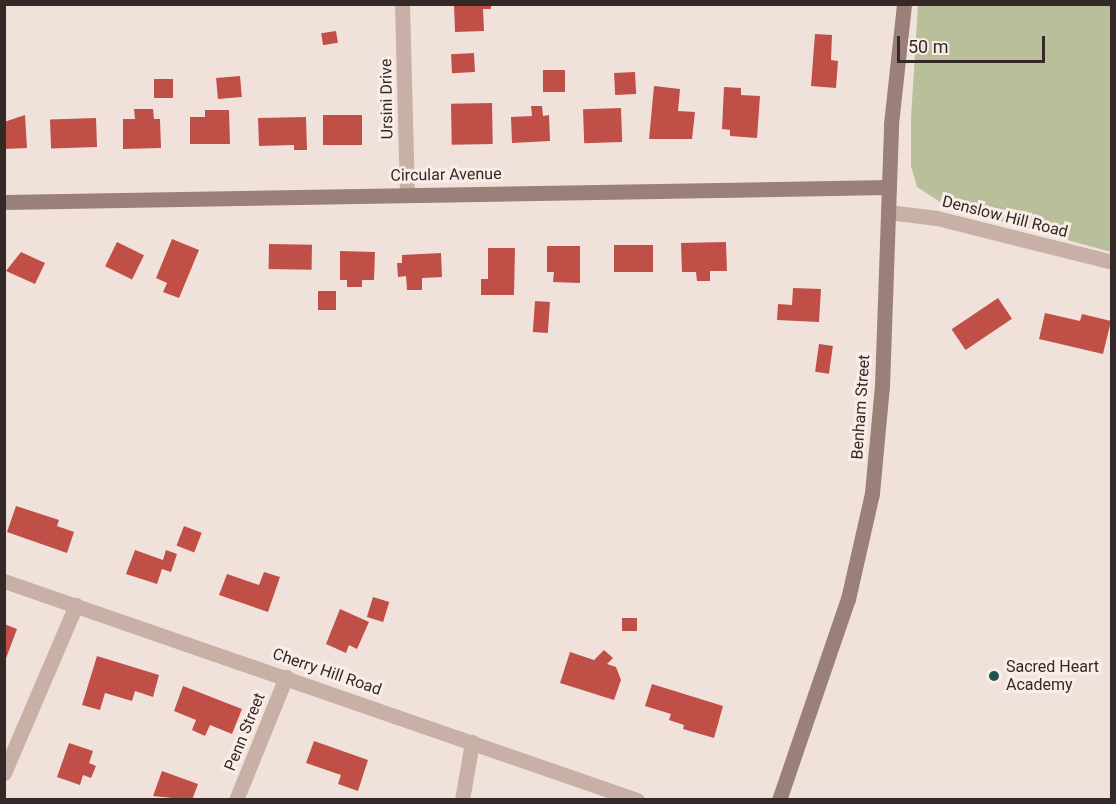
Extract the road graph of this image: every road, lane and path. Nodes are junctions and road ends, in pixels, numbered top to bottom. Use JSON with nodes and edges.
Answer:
{"nodes":[{"id":1,"x":402,"y":4,"type":"edge"},
{"id":2,"x":904,"y":4,"type":"edge"},
{"id":3,"x":889,"y":187,"type":"junction"},
{"id":4,"x":407,"y":193,"type":"junction"},
{"id":5,"x":4,"y":202,"type":"edge"},
{"id":6,"x":888,"y":212,"type":"junction"},
{"id":7,"x":1112,"y":262,"type":"edge"},
{"id":8,"x":4,"y":581,"type":"edge"},
{"id":9,"x":76,"y":605,"type":"junction"},
{"id":10,"x":286,"y":677,"type":"junction"},
{"id":11,"x":472,"y":742,"type":"junction"},
{"id":12,"x":4,"y":773,"type":"edge"},
{"id":13,"x":236,"y":800,"type":"edge"},
{"id":14,"x":462,"y":800,"type":"edge"},
{"id":15,"x":637,"y":800,"type":"edge"},
{"id":16,"x":779,"y":800,"type":"edge"}],
"edges":[{"from":1,"to":4,"type":"street","name":"Ursini Drive"},
{"from":2,"to":3,"type":"main road","name":"Benham Street"},
{"from":3,"to":4,"type":"main road","name":"Circular Avenue"},
{"from":3,"to":6,"type":"main road","name":"Benham Street"},
{"from":4,"to":5,"type":"main road","name":"Circular Avenue"},
{"from":6,"to":7,"type":"street","name":"Denslow Hill Road"},
{"from":6,"to":16,"type":"main road","name":"Benham Street"},
{"from":8,"to":9,"type":"street","name":"Cherry Hill Road"},
{"from":9,"to":10,"type":"street","name":"Cherry Hill Road"},
{"from":9,"to":12,"type":"street"},
{"from":10,"to":11,"type":"street","name":"Cherry Hill Road"},
{"from":10,"to":13,"type":"street","name":"Penn Street"},
{"from":11,"to":14,"type":"street"},
{"from":11,"to":15,"type":"street","name":"Cherry Hill Road"}]}
